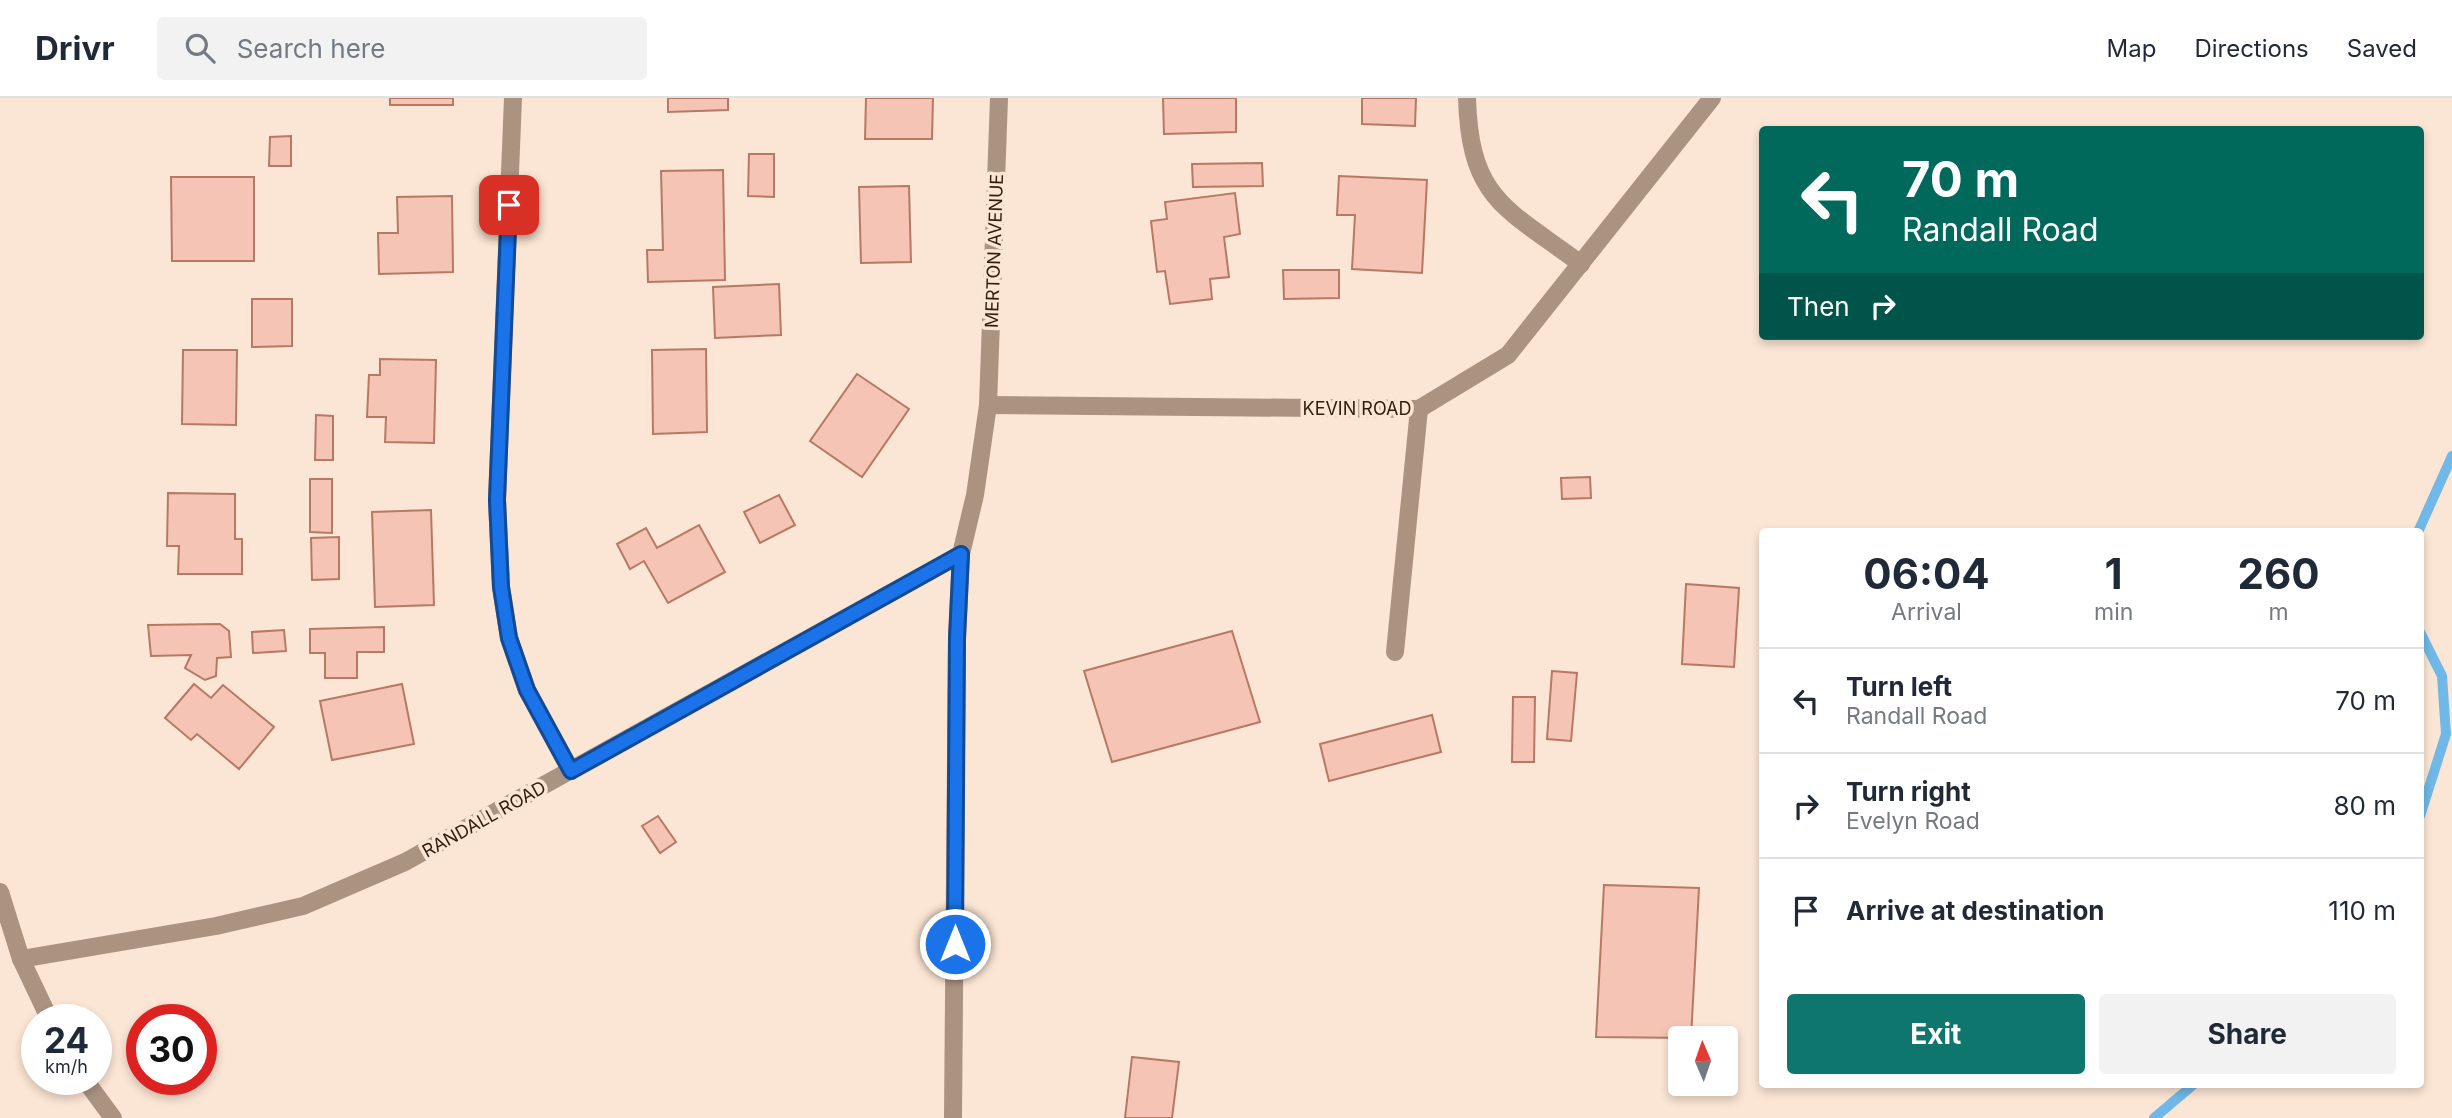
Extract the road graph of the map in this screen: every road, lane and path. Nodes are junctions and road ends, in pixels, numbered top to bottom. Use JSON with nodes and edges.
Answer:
{"nodes":[{"id":1,"x":513,"y":98,"type":"edge"},
{"id":2,"x":999,"y":98,"type":"edge"},
{"id":3,"x":1467,"y":98,"type":"edge"},
{"id":4,"x":1712,"y":98,"type":"edge"},
{"id":5,"x":1581,"y":264,"type":"junction"},
{"id":6,"x":988,"y":405,"type":"junction"},
{"id":7,"x":1419,"y":409,"type":"junction"},
{"id":8,"x":961,"y":554,"type":"junction"},
{"id":9,"x":1395,"y":652,"type":"dead end"},
{"id":10,"x":571,"y":771,"type":"junction"},
{"id":11,"x":0,"y":892,"type":"edge"},
{"id":12,"x":21,"y":959,"type":"junction"},
{"id":13,"x":42,"y":1004,"type":"edge"},
{"id":14,"x":96,"y":1095,"type":"edge"},
{"id":15,"x":113,"y":1118,"type":"edge"},
{"id":16,"x":953,"y":1118,"type":"edge"}],
"edges":[{"from":1,"to":10,"type":"street"},
{"from":2,"to":6,"type":"street","name":"MERTON AVENUE"},
{"from":3,"to":5,"type":"street"},
{"from":4,"to":5,"type":"street","name":"KEVIN ROAD"},
{"from":5,"to":7,"type":"street","name":"KEVIN ROAD"},
{"from":6,"to":7,"type":"street","name":"KEVIN ROAD"},
{"from":6,"to":8,"type":"street"},
{"from":7,"to":9,"type":"street"},
{"from":8,"to":10,"type":"street","name":"RANDALL ROAD"},
{"from":8,"to":16,"type":"street"},
{"from":10,"to":12,"type":"street","name":"RANDALL ROAD"},
{"from":11,"to":12,"type":"street"},
{"from":12,"to":13,"type":"street"},
{"from":14,"to":15,"type":"street"}]}
